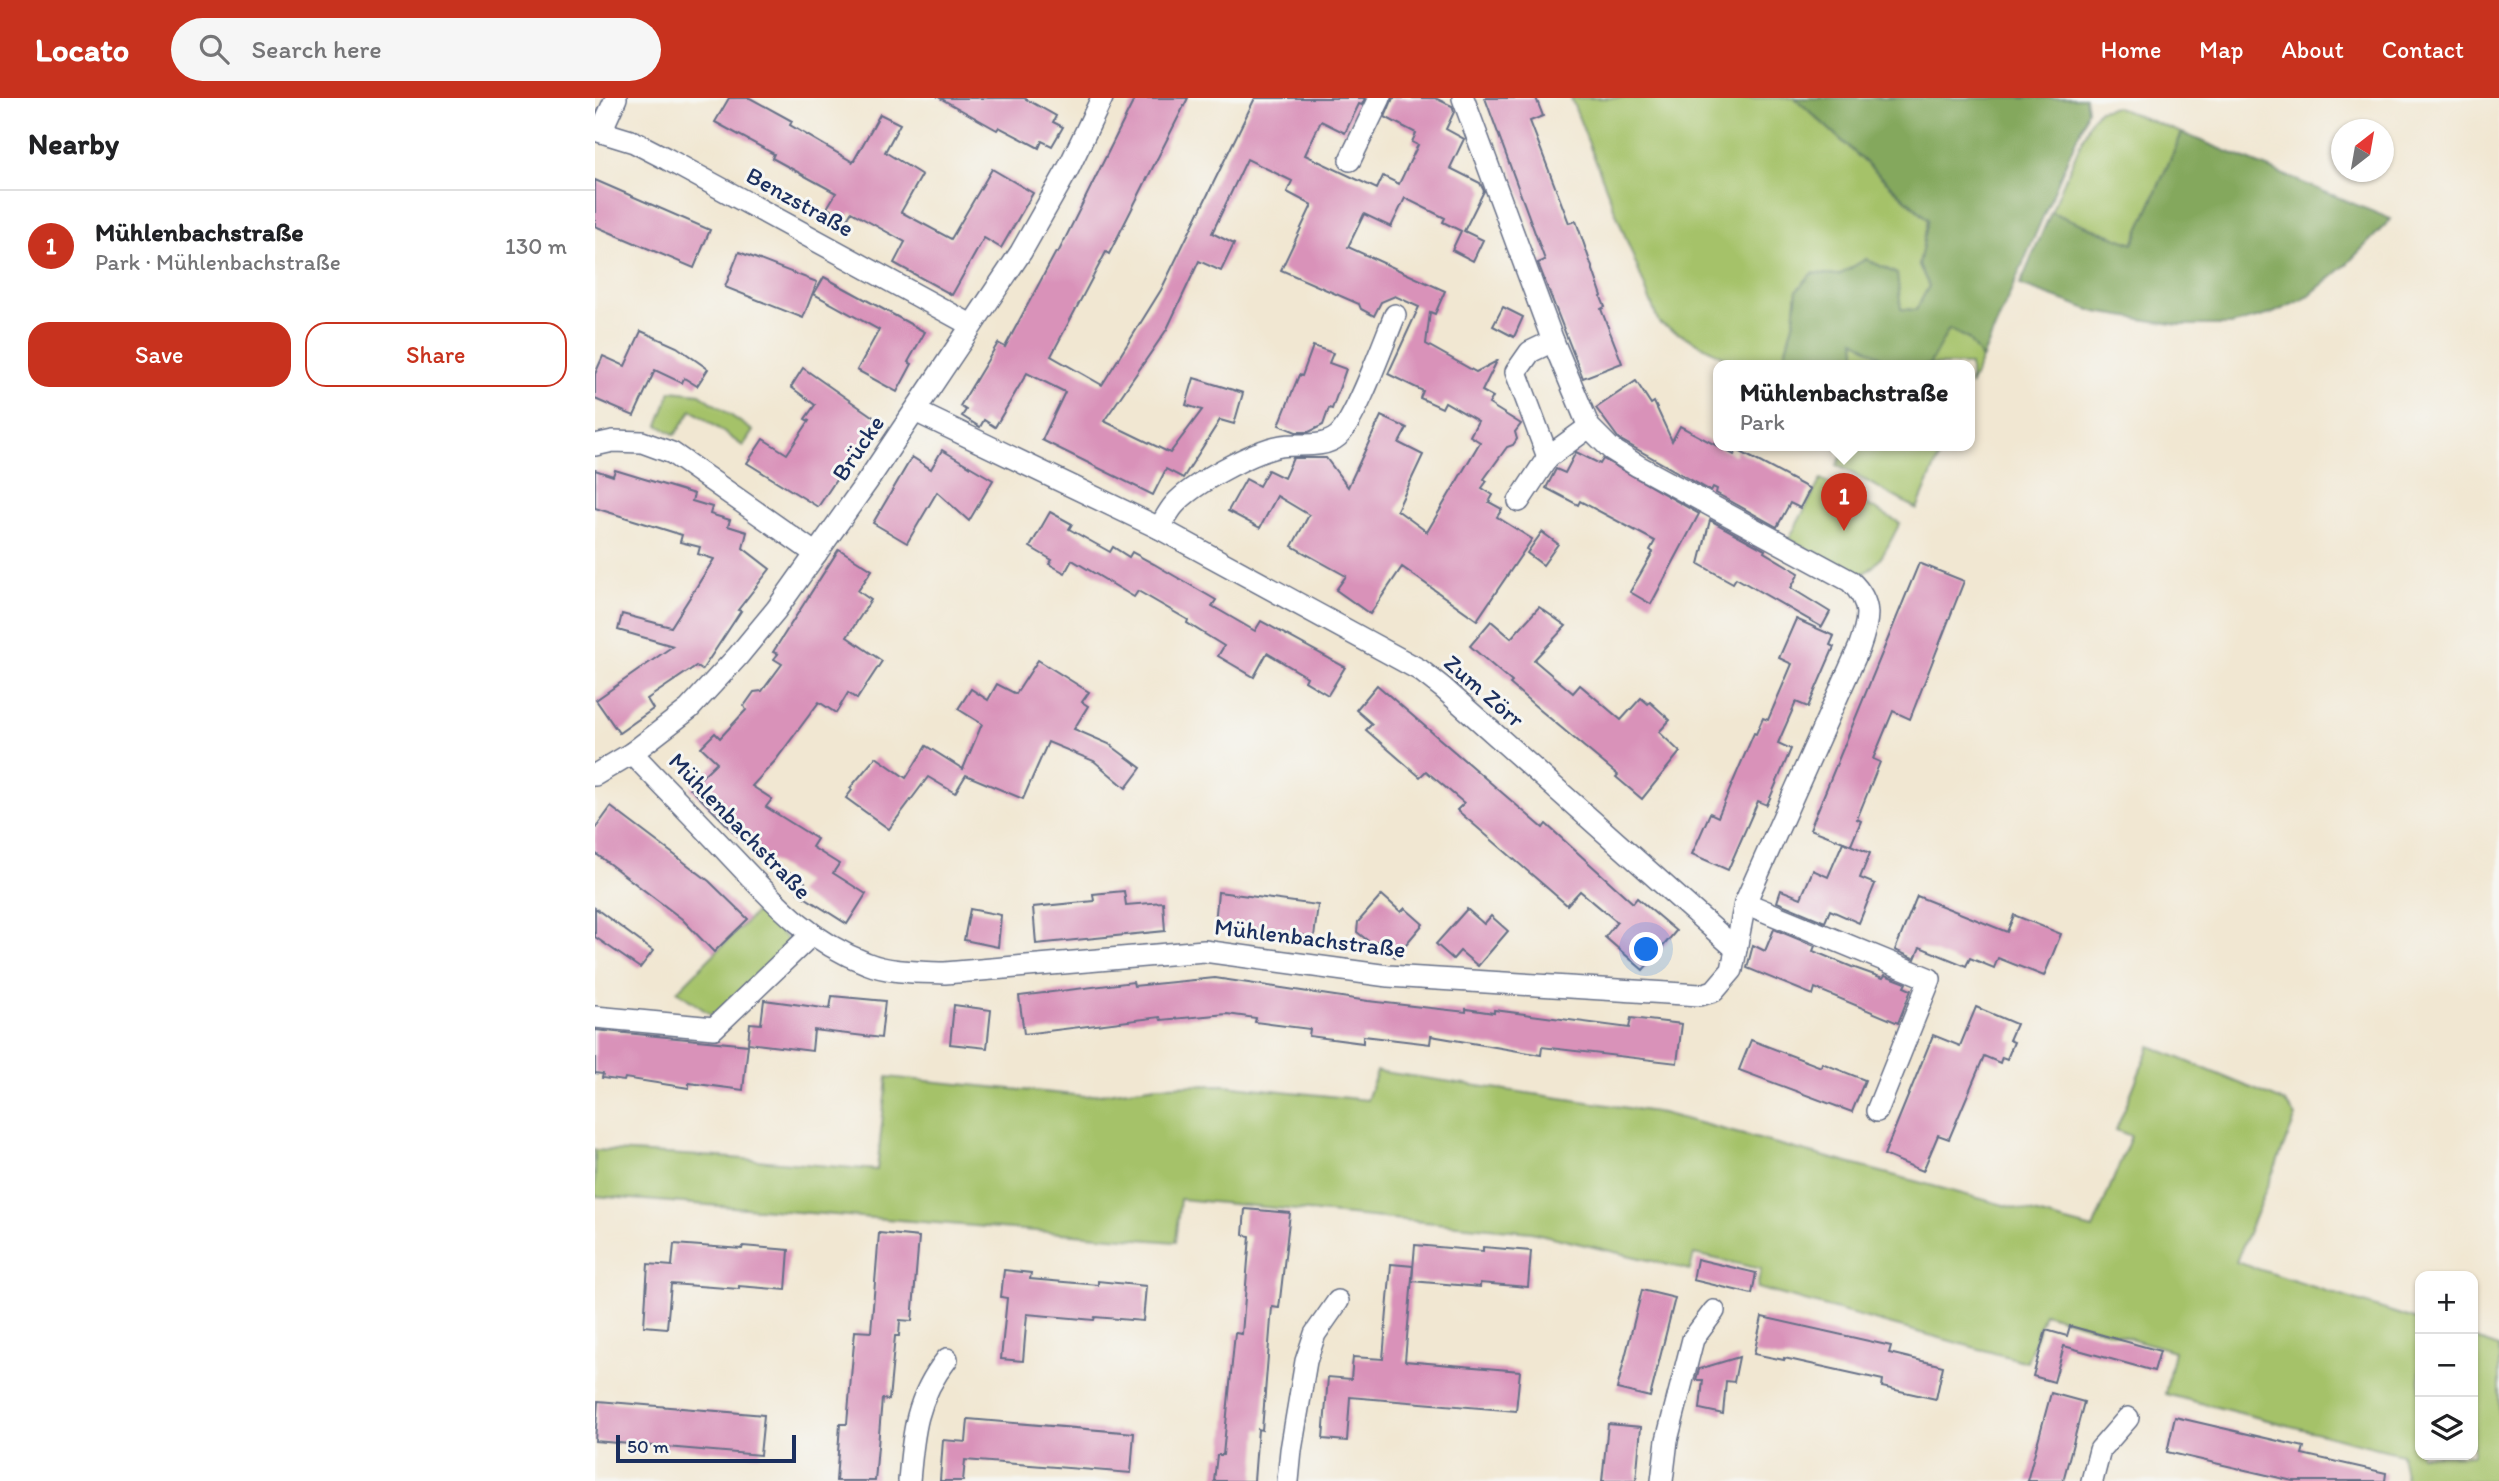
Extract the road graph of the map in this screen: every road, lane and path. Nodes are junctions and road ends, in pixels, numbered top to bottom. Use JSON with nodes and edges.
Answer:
{"nodes":[{"id":1,"x":617,"y":98,"type":"edge"},
{"id":2,"x":1102,"y":98,"type":"edge"},
{"id":3,"x":1380,"y":98,"type":"edge"},
{"id":4,"x":1463,"y":98,"type":"edge"},
{"id":5,"x":598,"y":130,"type":"edge"},
{"id":6,"x":1350,"y":160,"type":"dead end"},
{"id":7,"x":1395,"y":315,"type":"dead end"},
{"id":8,"x":971,"y":325,"type":"junction"},
{"id":9,"x":1553,"y":341,"type":"junction"},
{"id":10,"x":915,"y":411,"type":"junction"},
{"id":11,"x":1589,"y":428,"type":"junction"},
{"id":12,"x":595,"y":445,"type":"edge"},
{"id":13,"x":1548,"y":457,"type":"junction"},
{"id":14,"x":1518,"y":501,"type":"dead end"},
{"id":15,"x":1159,"y":528,"type":"junction"},
{"id":16,"x":816,"y":554,"type":"junction"},
{"id":17,"x":632,"y":753,"type":"junction"},
{"id":18,"x":595,"y":775,"type":"edge"},
{"id":19,"x":1745,"y":903,"type":"junction"},
{"id":20,"x":811,"y":935,"type":"junction"},
{"id":21,"x":1736,"y":949,"type":"junction"},
{"id":22,"x":595,"y":1017,"type":"edge"},
{"id":23,"x":1877,"y":1111,"type":"dead end"},
{"id":24,"x":1338,"y":1301,"type":"dead end"},
{"id":25,"x":1714,"y":1311,"type":"dead end"},
{"id":26,"x":947,"y":1359,"type":"dead end"},
{"id":27,"x":2129,"y":1418,"type":"dead end"},
{"id":28,"x":909,"y":1481,"type":"edge"},
{"id":29,"x":1288,"y":1481,"type":"edge"},
{"id":30,"x":1662,"y":1481,"type":"edge"},
{"id":31,"x":2092,"y":1481,"type":"edge"}],
"edges":[{"from":1,"to":5,"type":"street","name":"Benzstraße"},
{"from":2,"to":8,"type":"street","name":"Brücke"},
{"from":3,"to":6,"type":"street"},
{"from":4,"to":9,"type":"street","name":"Mühlenbachstraße"},
{"from":5,"to":8,"type":"street","name":"Benzstraße"},
{"from":7,"to":15,"type":"street"},
{"from":8,"to":10,"type":"street","name":"Brücke"},
{"from":9,"to":11,"type":"street","name":"Mühlenbachstraße"},
{"from":9,"to":13,"type":"street"},
{"from":10,"to":15,"type":"street","name":"Zum Zörr"},
{"from":10,"to":16,"type":"street","name":"Brücke"},
{"from":11,"to":13,"type":"street"},
{"from":11,"to":19,"type":"street","name":"Mühlenbachstraße"},
{"from":12,"to":16,"type":"street"},
{"from":13,"to":14,"type":"street"},
{"from":15,"to":21,"type":"street","name":"Zum Zörr"},
{"from":16,"to":17,"type":"street","name":"Brücke"},
{"from":17,"to":18,"type":"street","name":"Brücke"},
{"from":17,"to":20,"type":"street","name":"Mühlenbachstraße"},
{"from":19,"to":21,"type":"street","name":"Mühlenbachstraße"},
{"from":19,"to":23,"type":"street"},
{"from":20,"to":21,"type":"street","name":"Mühlenbachstraße"},
{"from":20,"to":22,"type":"street","name":"Mühlenbachstraße"},
{"from":24,"to":29,"type":"street"},
{"from":25,"to":30,"type":"street"},
{"from":26,"to":28,"type":"street"},
{"from":27,"to":31,"type":"street"}]}
